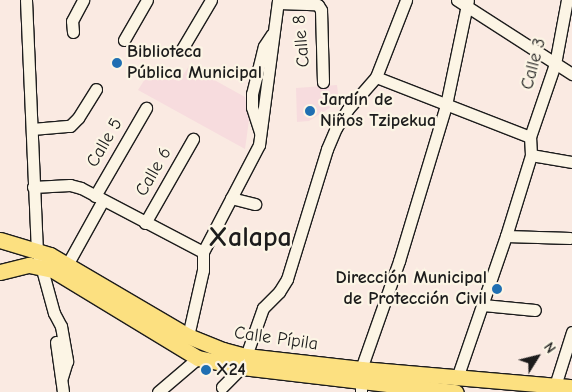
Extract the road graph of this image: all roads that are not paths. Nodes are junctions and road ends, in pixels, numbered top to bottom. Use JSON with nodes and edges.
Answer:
{"nodes":[{"id":1,"x":26,"y":0,"type":"edge"},
{"id":2,"x":83,"y":0,"type":"edge"},
{"id":3,"x":147,"y":0,"type":"edge"},
{"id":4,"x":211,"y":0,"type":"edge"},
{"id":5,"x":406,"y":0,"type":"edge"},
{"id":6,"x":565,"y":0,"type":"edge"},
{"id":7,"x":278,"y":2,"type":"edge"},
{"id":8,"x":464,"y":2,"type":"edge"},
{"id":9,"x":73,"y":32,"type":"dead end"},
{"id":10,"x":124,"y":40,"type":"dead end"},
{"id":11,"x":182,"y":49,"type":"dead end"},
{"id":12,"x":555,"y":64,"type":"junction"},
{"id":13,"x":572,"y":74,"type":"edge"},
{"id":14,"x":376,"y":77,"type":"junction"},
{"id":15,"x":323,"y":82,"type":"dead end"},
{"id":16,"x":96,"y":89,"type":"dead end"},
{"id":17,"x":446,"y":105,"type":"junction"},
{"id":18,"x":146,"y":108,"type":"dead end"},
{"id":19,"x":32,"y":129,"type":"junction"},
{"id":20,"x":530,"y":137,"type":"junction"},
{"id":21,"x":193,"y":139,"type":"dead end"},
{"id":22,"x":531,"y":154,"type":"junction"},
{"id":23,"x":572,"y":162,"type":"edge"},
{"id":24,"x":33,"y":187,"type":"junction"},
{"id":25,"x":99,"y":198,"type":"junction"},
{"id":26,"x":231,"y":198,"type":"junction"},
{"id":27,"x":255,"y":204,"type":"dead end"},
{"id":28,"x":145,"y":223,"type":"junction"},
{"id":29,"x":506,"y":236,"type":"junction"},
{"id":30,"x":570,"y":238,"type":"dead end"},
{"id":31,"x":0,"y":240,"type":"edge"},
{"id":32,"x":202,"y":252,"type":"junction"},
{"id":33,"x":39,"y":259,"type":"junction"},
{"id":34,"x":68,"y":264,"type":"junction"},
{"id":35,"x":0,"y":272,"type":"edge"},
{"id":36,"x":483,"y":305,"type":"junction"},
{"id":37,"x":535,"y":310,"type":"dead end"},
{"id":38,"x":572,"y":332,"type":"edge"},
{"id":39,"x":188,"y":336,"type":"junction"},
{"id":40,"x":198,"y":358,"type":"junction"},
{"id":41,"x":244,"y":361,"type":"junction"},
{"id":42,"x":361,"y":381,"type":"edge"},
{"id":43,"x":456,"y":385,"type":"edge"},
{"id":44,"x":222,"y":387,"type":"dead end"},
{"id":45,"x":572,"y":387,"type":"edge"},
{"id":46,"x":554,"y":389,"type":"edge"},
{"id":47,"x":62,"y":392,"type":"edge"},
{"id":48,"x":158,"y":392,"type":"edge"}],
"edges":[{"from":1,"to":19,"type":"street"},
{"from":2,"to":9,"type":"street"},
{"from":3,"to":10,"type":"street"},
{"from":4,"to":11,"type":"street"},
{"from":5,"to":14,"type":"street"},
{"from":6,"to":12,"type":"street","name":"Calle 3"},
{"from":7,"to":15,"type":"street","name":"Calle 8"},
{"from":7,"to":26,"type":"street"},
{"from":8,"to":12,"type":"street"},
{"from":8,"to":17,"type":"street"},
{"from":12,"to":13,"type":"street"},
{"from":12,"to":20,"type":"street","name":"Calle 3"},
{"from":14,"to":17,"type":"street"},
{"from":14,"to":41,"type":"street"},
{"from":16,"to":19,"type":"street"},
{"from":17,"to":20,"type":"street"},
{"from":17,"to":42,"type":"street"},
{"from":18,"to":25,"type":"street","name":"Calle 5"},
{"from":19,"to":24,"type":"street"},
{"from":20,"to":22,"type":"street"},
{"from":21,"to":28,"type":"street","name":"Calle 6"},
{"from":22,"to":23,"type":"street"},
{"from":22,"to":29,"type":"street"},
{"from":24,"to":25,"type":"street"},
{"from":24,"to":33,"type":"street"},
{"from":25,"to":28,"type":"street"},
{"from":25,"to":34,"type":"street","name":"Calle 5"},
{"from":26,"to":27,"type":"street"},
{"from":26,"to":32,"type":"street"},
{"from":28,"to":32,"type":"street"},
{"from":29,"to":30,"type":"street"},
{"from":29,"to":36,"type":"street"},
{"from":31,"to":33,"type":"main road","name":"Calle Pípila"},
{"from":32,"to":39,"type":"street"},
{"from":33,"to":34,"type":"main road","name":"Calle Pípila"},
{"from":33,"to":35,"type":"main road"},
{"from":33,"to":40,"type":"main road","name":"Calle Pípila"},
{"from":33,"to":47,"type":"street"},
{"from":34,"to":39,"type":"main road","name":"Calle Pípila"},
{"from":36,"to":37,"type":"street"},
{"from":36,"to":43,"type":"street"},
{"from":38,"to":46,"type":"street"},
{"from":39,"to":41,"type":"main road","name":"Calle Pípila"},
{"from":40,"to":41,"type":"main road","name":"Calle Pípila"},
{"from":40,"to":48,"type":"street"},
{"from":41,"to":42,"type":"main road","name":"Calle Pípila"},
{"from":41,"to":44,"type":"street"},
{"from":42,"to":43,"type":"main road","name":"Calle Pípila"},
{"from":43,"to":46,"type":"main road","name":"Calle Pípila"},
{"from":45,"to":46,"type":"main road","name":"Calle Pípila"}]}
